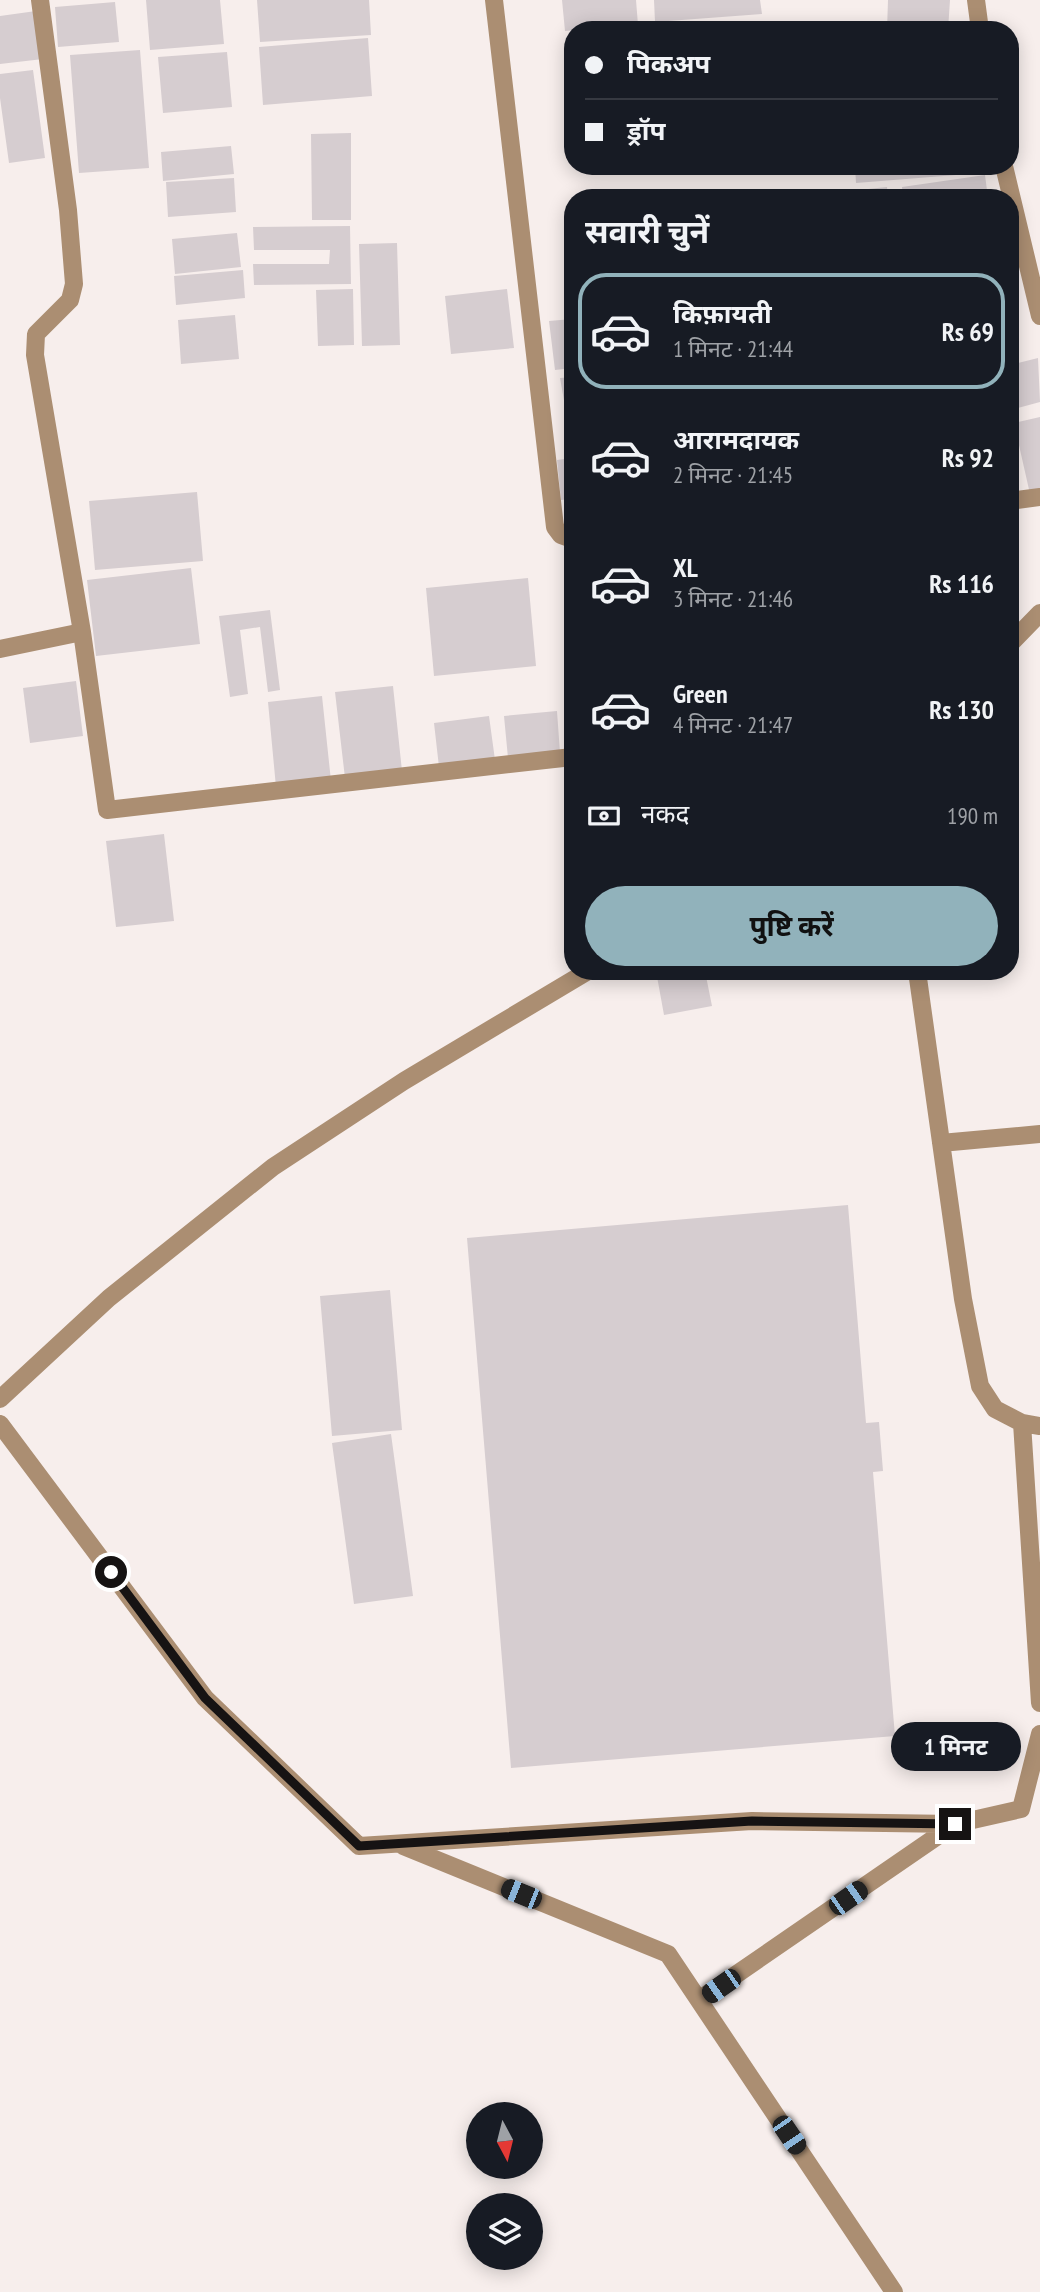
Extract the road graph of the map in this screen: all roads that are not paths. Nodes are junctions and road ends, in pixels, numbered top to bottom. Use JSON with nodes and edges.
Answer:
{"nodes":[{"id":1,"x":40,"y":0,"type":"edge"},
{"id":2,"x":494,"y":0,"type":"edge"},
{"id":3,"x":976,"y":0,"type":"edge"},
{"id":4,"x":979,"y":21,"type":"edge"},
{"id":5,"x":1019,"y":228,"type":"edge"},
{"id":6,"x":1040,"y":316,"type":"edge"},
{"id":7,"x":1040,"y":497,"type":"edge"},
{"id":8,"x":1019,"y":500,"type":"edge"},
{"id":9,"x":564,"y":537,"type":"edge"},
{"id":10,"x":1040,"y":613,"type":"edge"},
{"id":11,"x":82,"y":632,"type":"junction"},
{"id":12,"x":1019,"y":635,"type":"edge"},
{"id":13,"x":0,"y":649,"type":"edge"},
{"id":14,"x":564,"y":759,"type":"edge"},
{"id":15,"x":573,"y":980,"type":"edge"},
{"id":16,"x":918,"y":980,"type":"edge"},
{"id":17,"x":1040,"y":1134,"type":"edge"},
{"id":18,"x":941,"y":1143,"type":"junction"},
{"id":19,"x":0,"y":1399,"type":"edge"},
{"id":20,"x":0,"y":1424,"type":"edge"},
{"id":21,"x":1031,"y":1424,"type":"edge"},
{"id":22,"x":1040,"y":1703,"type":"edge"},
{"id":23,"x":1040,"y":1734,"type":"edge"},
{"id":24,"x":955,"y":1824,"type":"junction"},
{"id":25,"x":398,"y":1844,"type":"junction"},
{"id":26,"x":699,"y":2000,"type":"junction"},
{"id":27,"x":894,"y":2292,"type":"edge"}],
"edges":[{"from":1,"to":11,"type":"street"},
{"from":2,"to":9,"type":"street"},
{"from":3,"to":4,"type":"street"},
{"from":5,"to":6,"type":"street"},
{"from":7,"to":8,"type":"street"},
{"from":10,"to":12,"type":"street"},
{"from":11,"to":13,"type":"street"},
{"from":11,"to":14,"type":"street"},
{"from":15,"to":19,"type":"street"},
{"from":16,"to":18,"type":"street"},
{"from":17,"to":18,"type":"street"},
{"from":18,"to":21,"type":"street"},
{"from":20,"to":25,"type":"street"},
{"from":21,"to":22,"type":"street"},
{"from":23,"to":24,"type":"street"},
{"from":24,"to":25,"type":"street"},
{"from":24,"to":26,"type":"street"},
{"from":25,"to":26,"type":"street"},
{"from":26,"to":27,"type":"street"}]}
